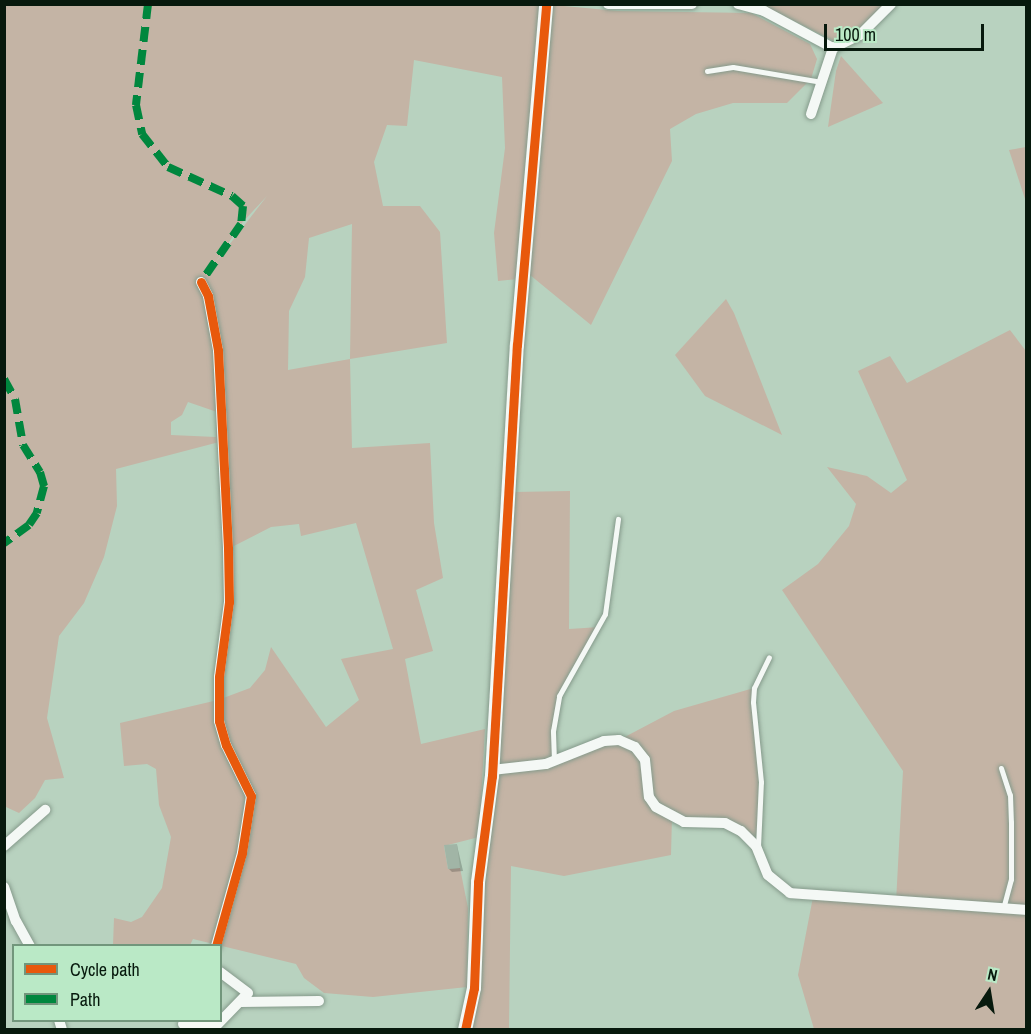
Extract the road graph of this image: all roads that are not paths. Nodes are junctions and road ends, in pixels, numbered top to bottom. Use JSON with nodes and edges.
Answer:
{"nodes":[{"id":1,"x":546,"y":4,"type":"edge"},
{"id":2,"x":608,"y":4,"type":"edge"},
{"id":3,"x":692,"y":4,"type":"edge"},
{"id":4,"x":738,"y":4,"type":"edge"},
{"id":5,"x":891,"y":4,"type":"edge"},
{"id":6,"x":761,"y":7,"type":"edge"},
{"id":7,"x":833,"y":48,"type":"junction"},
{"id":8,"x":707,"y":71,"type":"dead end"},
{"id":9,"x":822,"y":82,"type":"junction"},
{"id":10,"x":812,"y":114,"type":"dead end"},
{"id":11,"x":201,"y":282,"type":"dead end"},
{"id":12,"x":618,"y":519,"type":"dead end"},
{"id":13,"x":768,"y":657,"type":"dead end"},
{"id":14,"x":554,"y":761,"type":"junction"},
{"id":15,"x":1001,"y":768,"type":"dead end"},
{"id":16,"x":492,"y":770,"type":"junction"},
{"id":17,"x":45,"y":810,"type":"dead end"},
{"id":18,"x":4,"y":846,"type":"edge"},
{"id":19,"x":758,"y":854,"type":"junction"},
{"id":20,"x":4,"y":887,"type":"edge"},
{"id":21,"x":1003,"y":908,"type":"junction"},
{"id":22,"x":1026,"y":910,"type":"edge"},
{"id":23,"x":4,"y":915,"type":"edge"},
{"id":24,"x":16,"y":921,"type":"junction"},
{"id":25,"x":29,"y":944,"type":"edge"},
{"id":26,"x":216,"y":944,"type":"edge"},
{"id":27,"x":222,"y":974,"type":"edge"},
{"id":28,"x":319,"y":1001,"type":"dead end"},
{"id":29,"x":240,"y":1002,"type":"junction"},
{"id":30,"x":222,"y":1020,"type":"edge"},
{"id":31,"x":220,"y":1022,"type":"edge"},
{"id":32,"x":182,"y":1024,"type":"edge"},
{"id":33,"x":465,"y":1029,"type":"edge"}],
"edges":[{"from":1,"to":16,"type":"street"},
{"from":2,"to":3,"type":"street"},
{"from":4,"to":6,"type":"street"},
{"from":5,"to":7,"type":"street"},
{"from":6,"to":7,"type":"street"},
{"from":7,"to":9,"type":"street"},
{"from":8,"to":9,"type":"lane"},
{"from":9,"to":10,"type":"street"},
{"from":11,"to":26,"type":"street"},
{"from":12,"to":14,"type":"lane"},
{"from":13,"to":19,"type":"lane"},
{"from":14,"to":16,"type":"street"},
{"from":14,"to":19,"type":"street"},
{"from":15,"to":21,"type":"lane"},
{"from":16,"to":33,"type":"street"},
{"from":17,"to":18,"type":"street"},
{"from":19,"to":21,"type":"street"},
{"from":20,"to":24,"type":"street"},
{"from":21,"to":22,"type":"street"},
{"from":23,"to":24,"type":"street"},
{"from":24,"to":25,"type":"street"},
{"from":27,"to":29,"type":"street"},
{"from":28,"to":29,"type":"street"},
{"from":29,"to":30,"type":"street"},
{"from":31,"to":32,"type":"street"}]}
